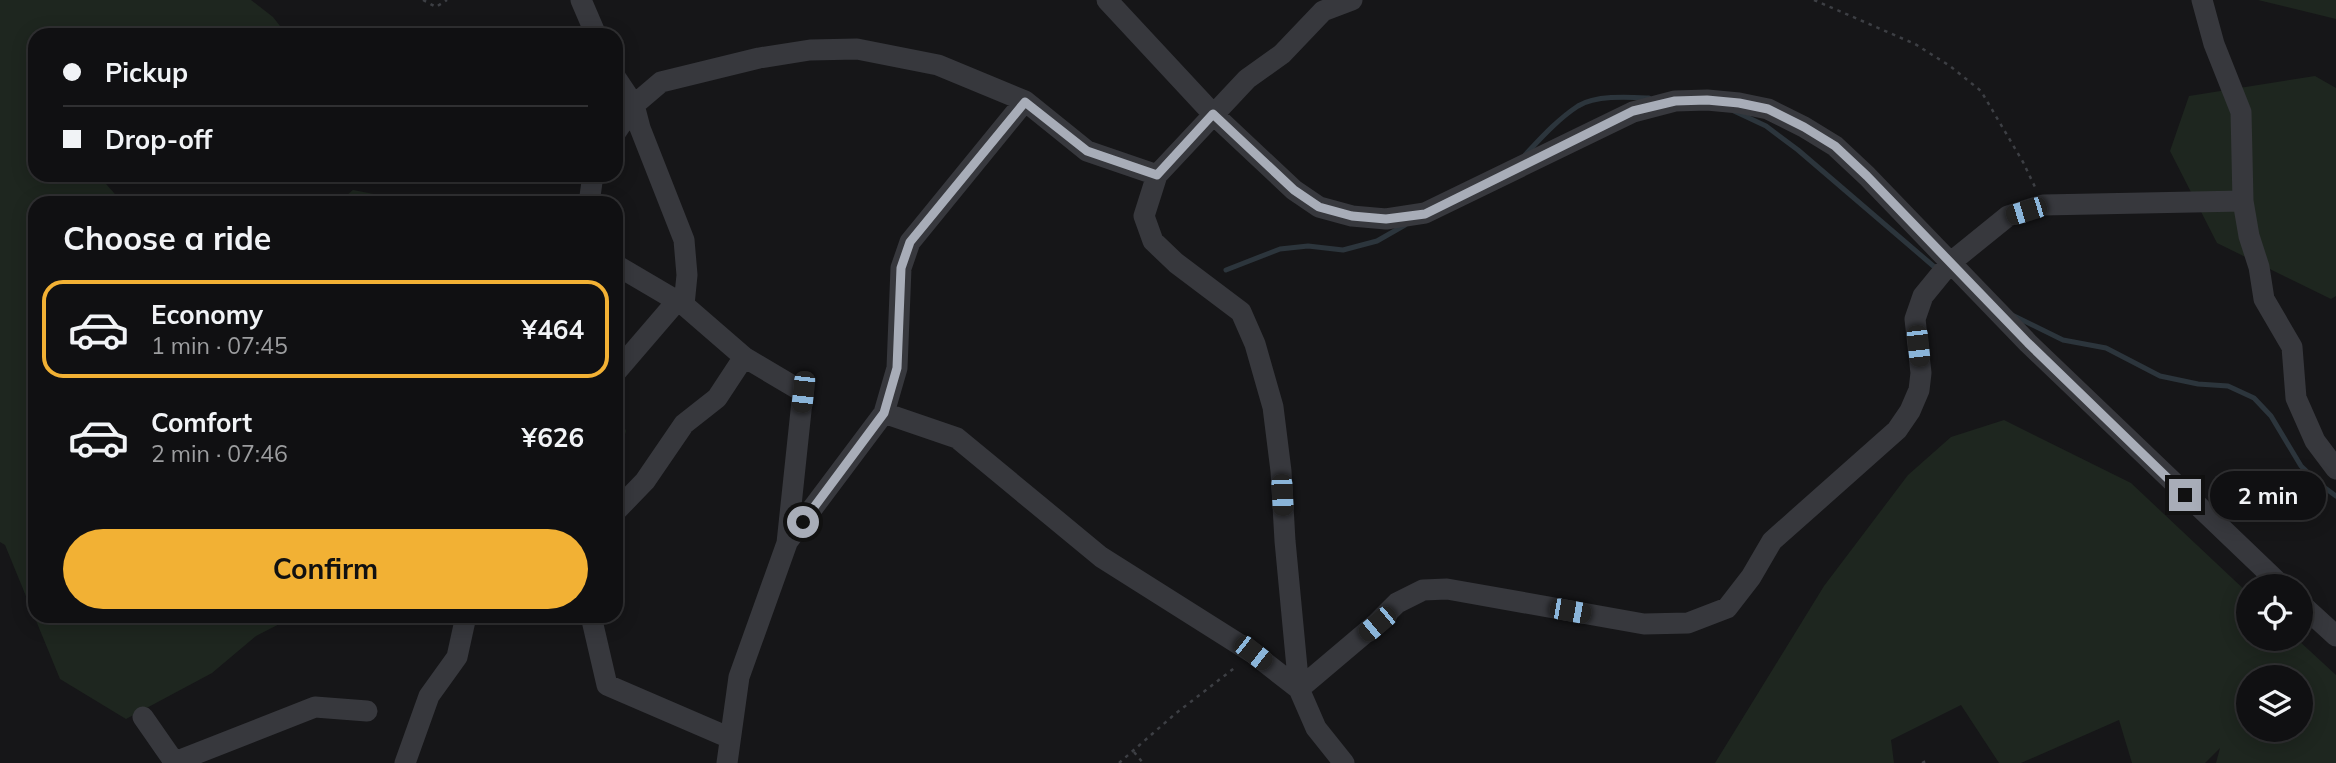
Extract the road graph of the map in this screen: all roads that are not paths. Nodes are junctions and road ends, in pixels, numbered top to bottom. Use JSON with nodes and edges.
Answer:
{"nodes":[{"id":1,"x":581,"y":0,"type":"edge"},
{"id":2,"x":1107,"y":0,"type":"edge"},
{"id":3,"x":1352,"y":0,"type":"edge"},
{"id":4,"x":2202,"y":0,"type":"edge"},
{"id":5,"x":1315,"y":6,"type":"edge"},
{"id":6,"x":593,"y":28,"type":"edge"},
{"id":7,"x":623,"y":88,"type":"edge"},
{"id":8,"x":1025,"y":102,"type":"junction"},
{"id":9,"x":634,"y":105,"type":"junction"},
{"id":10,"x":1213,"y":114,"type":"junction"},
{"id":11,"x":623,"y":122,"type":"edge"},
{"id":12,"x":1157,"y":175,"type":"junction"},
{"id":13,"x":2243,"y":201,"type":"junction"},
{"id":14,"x":1950,"y":263,"type":"junction"},
{"id":15,"x":623,"y":269,"type":"edge"},
{"id":16,"x":680,"y":303,"type":"junction"},
{"id":17,"x":744,"y":357,"type":"junction"},
{"id":18,"x":623,"y":364,"type":"edge"},
{"id":19,"x":884,"y":413,"type":"junction"},
{"id":20,"x":2336,"y":469,"type":"edge"},
{"id":21,"x":623,"y":503,"type":"edge"},
{"id":22,"x":787,"y":543,"type":"junction"},
{"id":23,"x":2269,"y":574,"type":"edge"},
{"id":24,"x":2313,"y":615,"type":"edge"},
{"id":25,"x":463,"y":623,"type":"edge"},
{"id":26,"x":593,"y":623,"type":"edge"},
{"id":27,"x":2336,"y":636,"type":"edge"},
{"id":28,"x":1299,"y":689,"type":"junction"},
{"id":29,"x":367,"y":711,"type":"dead end"},
{"id":30,"x":142,"y":717,"type":"dead end"},
{"id":31,"x":730,"y":738,"type":"junction"},
{"id":32,"x":175,"y":763,"type":"edge"},
{"id":33,"x":405,"y":763,"type":"edge"},
{"id":34,"x":727,"y":763,"type":"edge"},
{"id":35,"x":1344,"y":763,"type":"edge"}],
"edges":[{"from":1,"to":6,"type":"street"},
{"from":2,"to":10,"type":"street"},
{"from":3,"to":5,"type":"street"},
{"from":4,"to":13,"type":"street"},
{"from":5,"to":10,"type":"street"},
{"from":7,"to":9,"type":"street"},
{"from":8,"to":9,"type":"street"},
{"from":8,"to":12,"type":"street"},
{"from":8,"to":19,"type":"street"},
{"from":9,"to":11,"type":"street"},
{"from":9,"to":16,"type":"street"},
{"from":10,"to":12,"type":"street"},
{"from":10,"to":14,"type":"street"},
{"from":12,"to":28,"type":"street"},
{"from":13,"to":14,"type":"street"},
{"from":13,"to":20,"type":"street"},
{"from":14,"to":23,"type":"street"},
{"from":14,"to":28,"type":"street"},
{"from":15,"to":16,"type":"street"},
{"from":16,"to":17,"type":"street"},
{"from":16,"to":18,"type":"street"},
{"from":17,"to":21,"type":"street"},
{"from":17,"to":22,"type":"street"},
{"from":19,"to":22,"type":"street"},
{"from":19,"to":28,"type":"street"},
{"from":22,"to":31,"type":"street"},
{"from":24,"to":27,"type":"street"},
{"from":25,"to":33,"type":"street"},
{"from":26,"to":31,"type":"street"},
{"from":28,"to":35,"type":"street"},
{"from":29,"to":32,"type":"street"},
{"from":30,"to":32,"type":"street"},
{"from":31,"to":34,"type":"street"}]}
